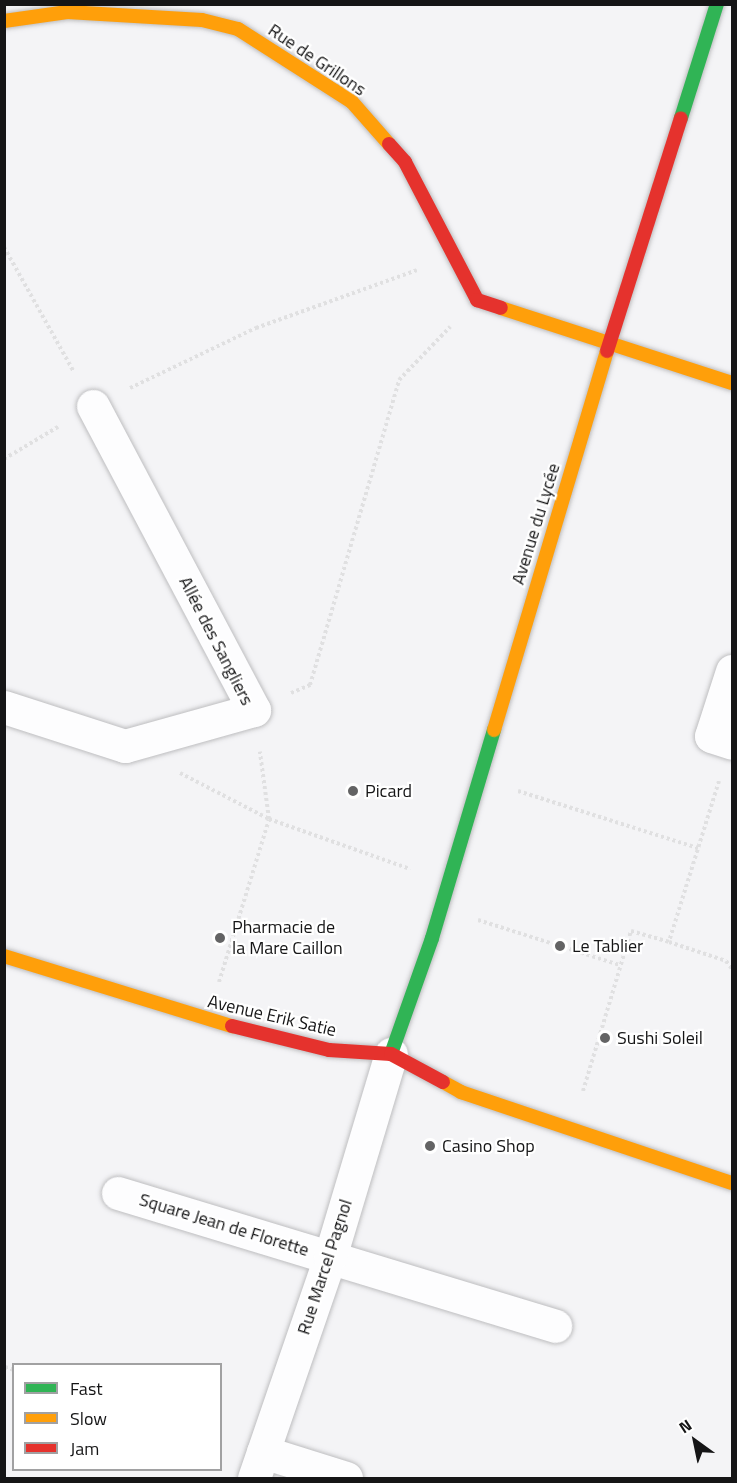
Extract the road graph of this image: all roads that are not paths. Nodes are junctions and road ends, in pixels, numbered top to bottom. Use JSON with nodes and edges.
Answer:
{"nodes":[{"id":1,"x":717,"y":4,"type":"edge"},
{"id":2,"x":4,"y":21,"type":"edge"},
{"id":3,"x":609,"y":343,"type":"junction"},
{"id":4,"x":732,"y":383,"type":"edge"},
{"id":5,"x":93,"y":406,"type":"road end"},
{"id":6,"x":732,"y":671,"type":"edge"},
{"id":7,"x":4,"y":707,"type":"edge"},
{"id":8,"x":732,"y":743,"type":"edge"},
{"id":9,"x":4,"y":956,"type":"edge"},
{"id":10,"x":391,"y":1054,"type":"junction"},
{"id":11,"x":732,"y":1183,"type":"edge"},
{"id":12,"x":117,"y":1193,"type":"dead end"},
{"id":13,"x":330,"y":1257,"type":"junction"},
{"id":14,"x":555,"y":1326,"type":"dead end"},
{"id":15,"x":258,"y":1465,"type":"edge"},
{"id":16,"x":346,"y":1479,"type":"edge"}],
"edges":[{"from":1,"to":3,"type":"street","name":"Avenue du Lycée"},
{"from":2,"to":3,"type":"street","name":"Rue de Grillons"},
{"from":3,"to":4,"type":"street"},
{"from":3,"to":10,"type":"street","name":"Avenue du Lycée"},
{"from":5,"to":7,"type":"street","name":"Allée des Sangliers"},
{"from":6,"to":8,"type":"street"},
{"from":9,"to":10,"type":"street","name":"Avenue Erik Satie"},
{"from":10,"to":11,"type":"street","name":"Avenue Erik Satie"},
{"from":10,"to":13,"type":"street","name":"Rue Marcel Pagnol"},
{"from":12,"to":13,"type":"street","name":"Square Jean de Florette"},
{"from":13,"to":14,"type":"street","name":"Square Jean de Florette"},
{"from":13,"to":15,"type":"street","name":"Rue Marcel Pagnol"},
{"from":15,"to":16,"type":"street"}]}
